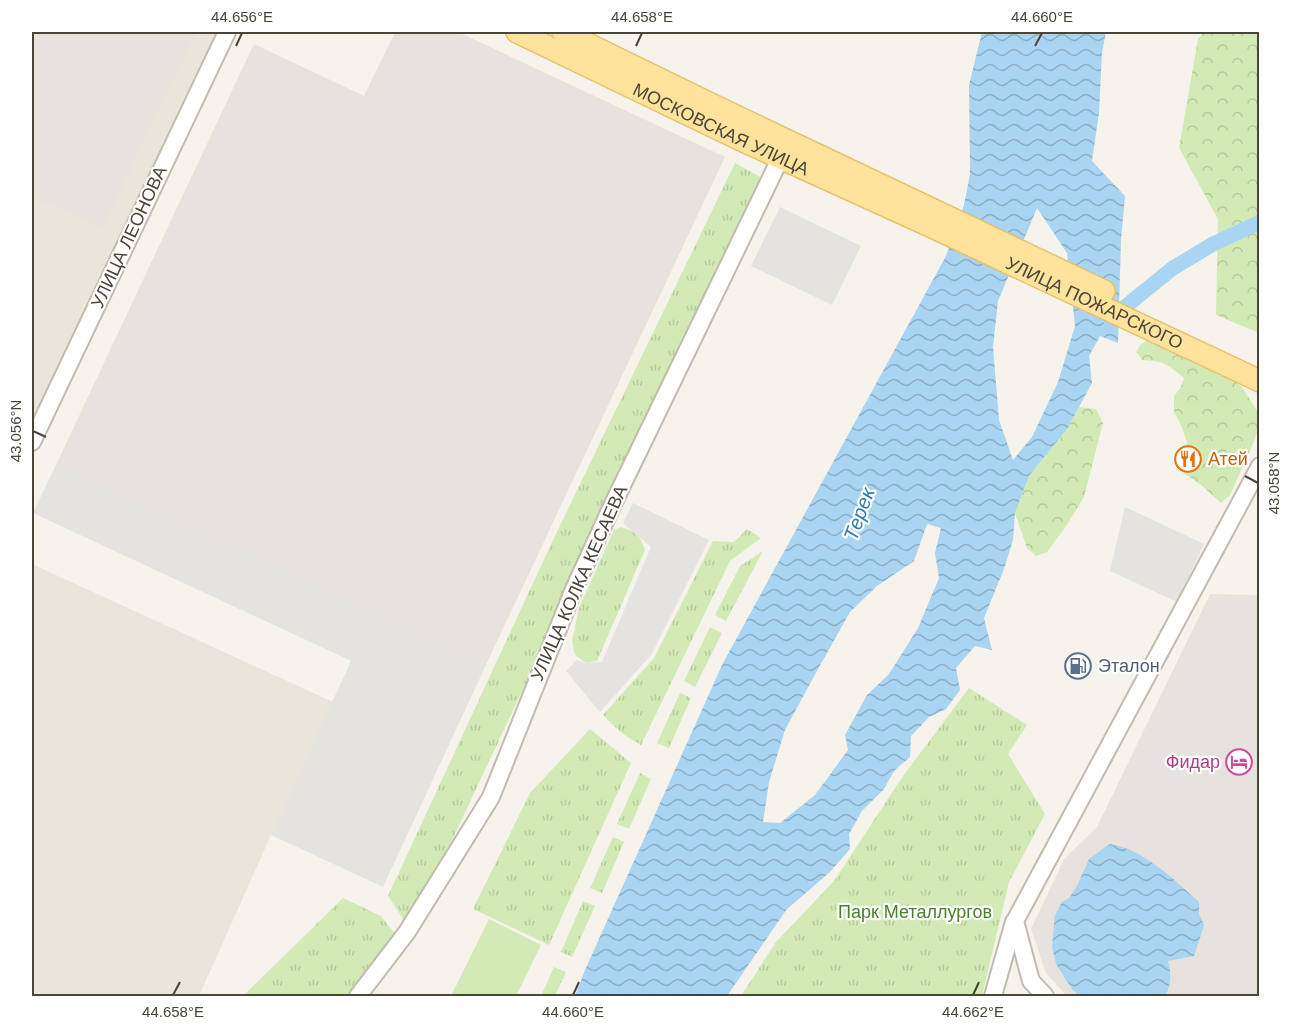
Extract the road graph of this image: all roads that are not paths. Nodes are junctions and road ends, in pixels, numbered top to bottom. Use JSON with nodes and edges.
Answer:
{"nodes":[{"id":1,"x":227,"y":32,"type":"edge"},
{"id":2,"x":517,"y":32,"type":"edge"},
{"id":3,"x":563,"y":32,"type":"edge"},
{"id":4,"x":781,"y":157,"type":"junction"},
{"id":5,"x":931,"y":218,"type":"junction"},
{"id":6,"x":1196,"y":343,"type":"junction"},
{"id":7,"x":1260,"y":365,"type":"edge"},
{"id":8,"x":1260,"y":381,"type":"edge"},
{"id":9,"x":32,"y":442,"type":"edge"},
{"id":10,"x":1260,"y":466,"type":"edge"},
{"id":11,"x":1015,"y":921,"type":"junction"},
{"id":12,"x":358,"y":996,"type":"edge"},
{"id":13,"x":993,"y":996,"type":"edge"},
{"id":14,"x":1045,"y":996,"type":"edge"}],
"edges":[{"from":1,"to":9,"type":"street","name":"УЛИЦА ЛЕОНОВА"},
{"from":2,"to":4,"type":"main road","name":"МОСКОВСКАЯ УЛИЦА"},
{"from":3,"to":5,"type":"main road","name":"МОСКОВСКАЯ УЛИЦА"},
{"from":4,"to":5,"type":"main road","name":"МОСКОВСКАЯ УЛИЦА"},
{"from":4,"to":12,"type":"street","name":"УЛИЦА КОЛКА КЕСАЕВА"},
{"from":5,"to":6,"type":"main road","name":"УЛИЦА ПОЖАРСКОГО"},
{"from":6,"to":7,"type":"main road","name":"УЛИЦА ПОЖАРСКОГО"},
{"from":6,"to":8,"type":"main road","name":"УЛИЦА ПОЖАРСКОГО"},
{"from":10,"to":11,"type":"street"},
{"from":11,"to":13,"type":"street"},
{"from":11,"to":14,"type":"street"}]}
